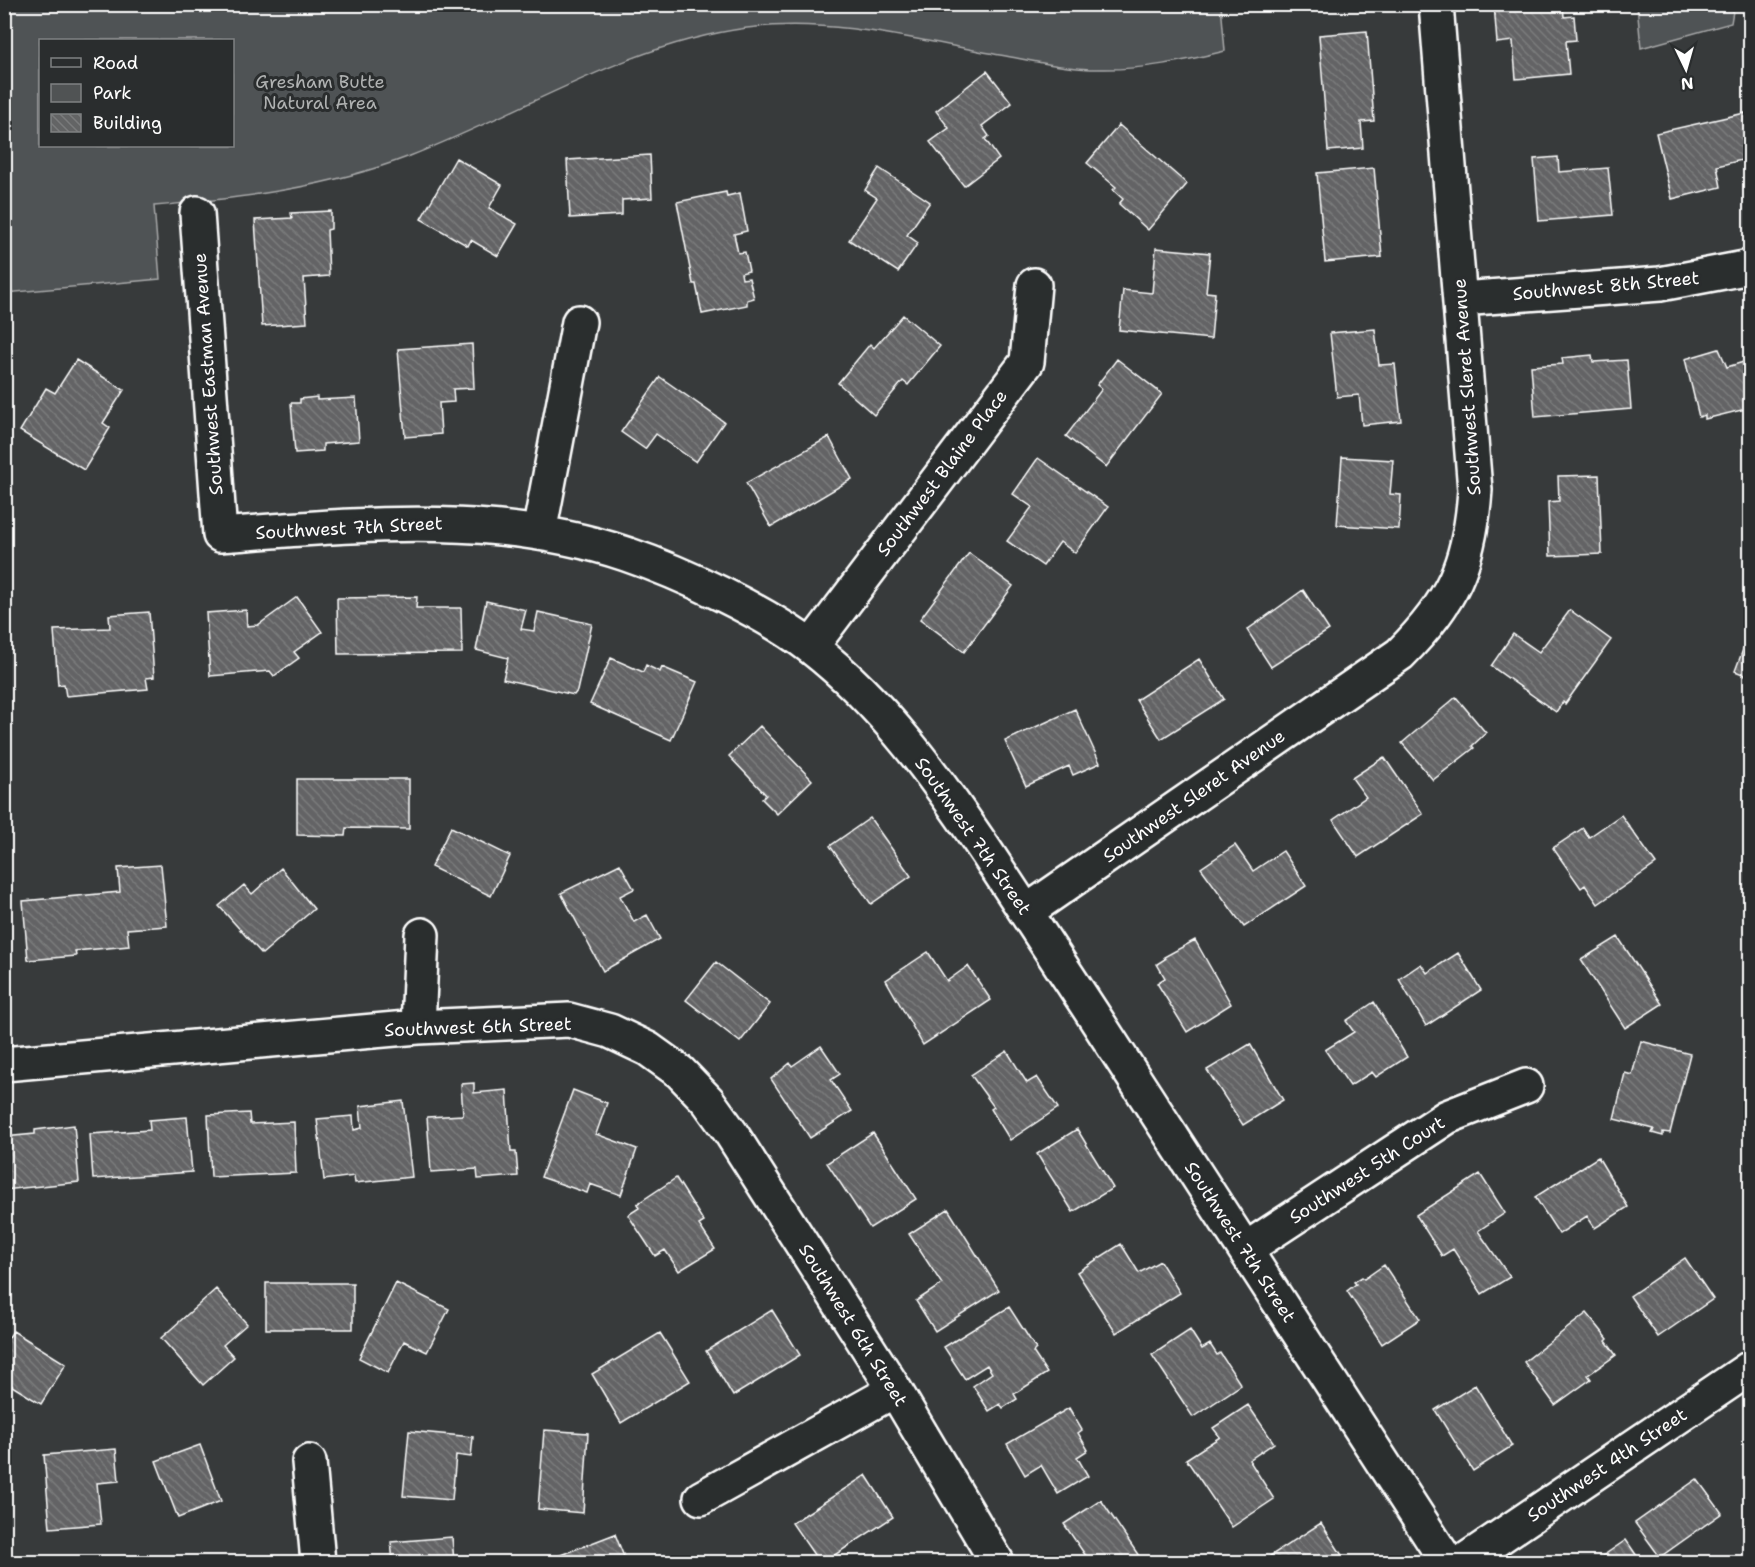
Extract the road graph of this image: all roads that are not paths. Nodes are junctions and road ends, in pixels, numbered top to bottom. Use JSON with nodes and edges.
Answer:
{"nodes":[{"id":1,"x":1436,"y":4,"type":"edge"},
{"id":2,"x":197,"y":213,"type":"dead end"},
{"id":3,"x":1750,"y":267,"type":"edge"},
{"id":4,"x":1034,"y":285,"type":"dead end"},
{"id":5,"x":1461,"y":299,"type":"junction"},
{"id":6,"x":579,"y":322,"type":"dead end"},
{"id":7,"x":539,"y":533,"type":"junction"},
{"id":8,"x":220,"y":535,"type":"joint"},
{"id":9,"x":811,"y":647,"type":"junction"},
{"id":10,"x":1026,"y":912,"type":"junction"},
{"id":11,"x":422,"y":935,"type":"dead end"},
{"id":12,"x":418,"y":1027,"type":"junction"},
{"id":13,"x":4,"y":1064,"type":"edge"},
{"id":14,"x":1526,"y":1086,"type":"dead end"},
{"id":15,"x":1246,"y":1249,"type":"junction"},
{"id":16,"x":1750,"y":1368,"type":"edge"},
{"id":17,"x":895,"y":1390,"type":"junction"},
{"id":18,"x":309,"y":1462,"type":"dead end"},
{"id":19,"x":701,"y":1498,"type":"dead end"},
{"id":20,"x":318,"y":1563,"type":"edge"},
{"id":21,"x":997,"y":1563,"type":"edge"},
{"id":22,"x":1447,"y":1563,"type":"edge"},
{"id":23,"x":1463,"y":1563,"type":"edge"}],
"edges":[{"from":1,"to":5,"type":"street","name":"Southwest Sleret Avenue"},
{"from":2,"to":8,"type":"street","name":"Southwest Eastman Avenue"},
{"from":3,"to":5,"type":"street","name":"Southwest 8th Street"},
{"from":4,"to":9,"type":"street","name":"Southwest Blaine Place"},
{"from":5,"to":10,"type":"street","name":"Southwest Sleret Avenue"},
{"from":6,"to":7,"type":"street"},
{"from":7,"to":8,"type":"street","name":"Southwest 7th Street"},
{"from":7,"to":9,"type":"street","name":"Southwest 7th Street"},
{"from":9,"to":10,"type":"street","name":"Southwest 7th Street"},
{"from":10,"to":15,"type":"street","name":"Southwest 7th Street"},
{"from":11,"to":12,"type":"street"},
{"from":12,"to":13,"type":"street","name":"Southwest 6th Street"},
{"from":12,"to":17,"type":"street","name":"Southwest 6th Street"},
{"from":14,"to":15,"type":"street","name":"Southwest 5th Court"},
{"from":15,"to":22,"type":"street","name":"Southwest 7th Street"},
{"from":16,"to":23,"type":"street","name":"Southwest 4th Street"},
{"from":17,"to":19,"type":"street"},
{"from":17,"to":21,"type":"street","name":"Southwest 6th Street"},
{"from":18,"to":20,"type":"street"}]}
